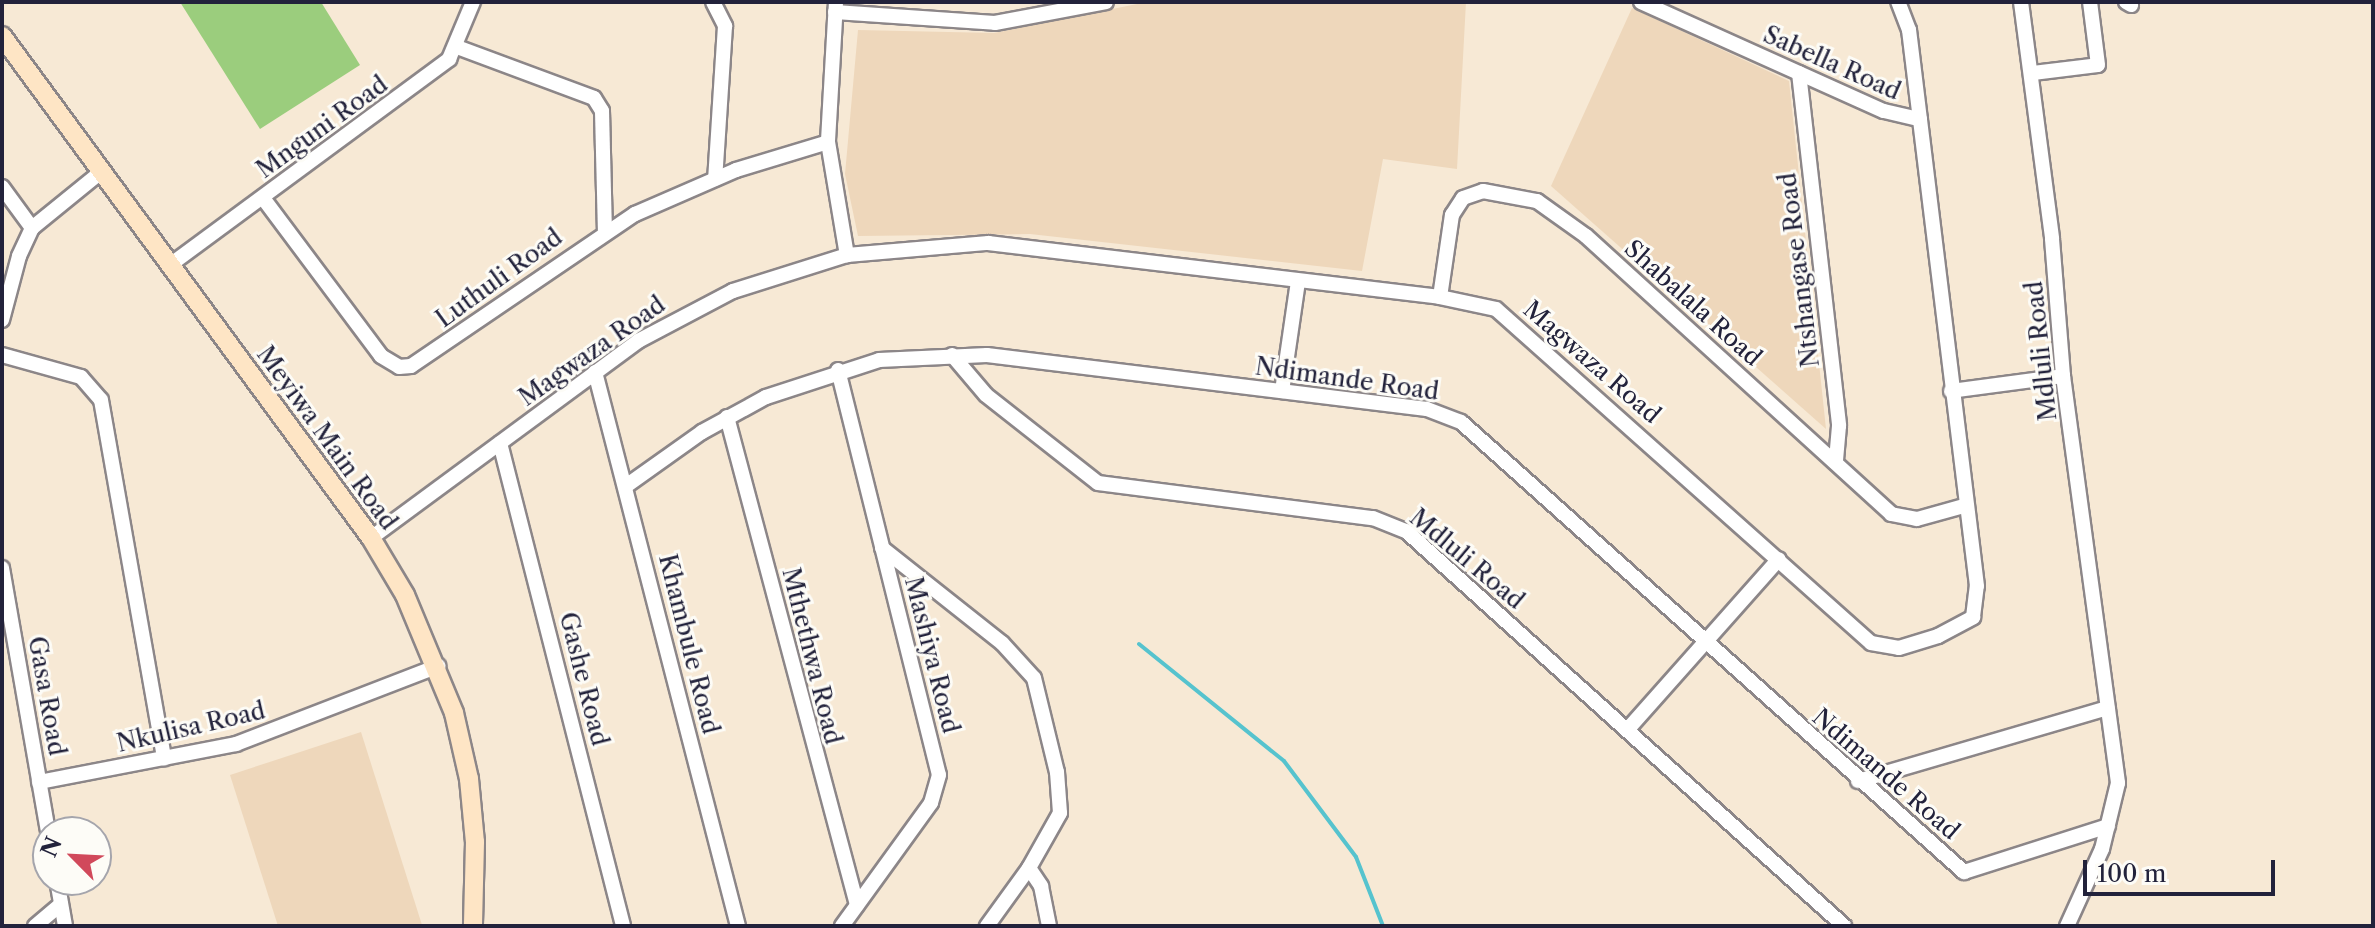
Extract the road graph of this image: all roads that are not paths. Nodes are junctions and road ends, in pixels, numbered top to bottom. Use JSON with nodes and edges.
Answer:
{"nodes":[{"id":1,"x":473,"y":2,"type":"edge"},
{"id":2,"x":1106,"y":2,"type":"edge"},
{"id":3,"x":1641,"y":2,"type":"edge"},
{"id":4,"x":1898,"y":2,"type":"edge"},
{"id":5,"x":2021,"y":2,"type":"edge"},
{"id":6,"x":2090,"y":2,"type":"edge"},
{"id":7,"x":720,"y":4,"type":"edge"},
{"id":8,"x":836,"y":7,"type":"edge"},
{"id":9,"x":2,"y":36,"type":"edge"},
{"id":10,"x":457,"y":47,"type":"junction"},
{"id":11,"x":1799,"y":73,"type":"junction"},
{"id":12,"x":2033,"y":73,"type":"junction"},
{"id":13,"x":1920,"y":119,"type":"junction"},
{"id":14,"x":828,"y":142,"type":"junction"},
{"id":15,"x":101,"y":172,"type":"junction"},
{"id":16,"x":715,"y":179,"type":"junction"},
{"id":17,"x":2,"y":187,"type":"edge"},
{"id":18,"x":263,"y":198,"type":"junction"},
{"id":19,"x":32,"y":228,"type":"junction"},
{"id":20,"x":605,"y":230,"type":"junction"},
{"id":21,"x":847,"y":255,"type":"junction"},
{"id":22,"x":170,"y":265,"type":"junction"},
{"id":23,"x":1298,"y":281,"type":"junction"},
{"id":24,"x":1440,"y":297,"type":"junction"},
{"id":25,"x":2,"y":320,"type":"edge"},
{"id":26,"x":2,"y":355,"type":"edge"},
{"id":27,"x":952,"y":355,"type":"junction"},
{"id":28,"x":838,"y":370,"type":"junction"},
{"id":29,"x":595,"y":372,"type":"junction"},
{"id":30,"x":2063,"y":376,"type":"junction"},
{"id":31,"x":1282,"y":391,"type":"junction"},
{"id":32,"x":1951,"y":391,"type":"junction"},
{"id":33,"x":727,"y":417,"type":"junction"},
{"id":34,"x":500,"y":443,"type":"junction"},
{"id":35,"x":1836,"y":463,"type":"junction"},
{"id":36,"x":626,"y":486,"type":"junction"},
{"id":37,"x":1964,"y":506,"type":"junction"},
{"id":38,"x":371,"y":538,"type":"junction"},
{"id":39,"x":882,"y":548,"type":"junction"},
{"id":40,"x":1779,"y":559,"type":"junction"},
{"id":41,"x":2,"y":568,"type":"edge"},
{"id":42,"x":1707,"y":644,"type":"junction"},
{"id":43,"x":438,"y":666,"type":"junction"},
{"id":44,"x":2108,"y":708,"type":"junction"},
{"id":45,"x":1628,"y":729,"type":"junction"},
{"id":46,"x":164,"y":758,"type":"junction"},
{"id":47,"x":1858,"y":781,"type":"junction"},
{"id":48,"x":39,"y":782,"type":"junction"},
{"id":49,"x":45,"y":816,"type":"edge"},
{"id":50,"x":2108,"y":826,"type":"junction"},
{"id":51,"x":1029,"y":868,"type":"junction"},
{"id":52,"x":60,"y":896,"type":"edge"},
{"id":53,"x":61,"y":904,"type":"junction"},
{"id":54,"x":857,"y":905,"type":"junction"},
{"id":55,"x":35,"y":926,"type":"edge"},
{"id":56,"x":65,"y":926,"type":"edge"},
{"id":57,"x":473,"y":926,"type":"edge"},
{"id":58,"x":623,"y":926,"type":"edge"},
{"id":59,"x":738,"y":926,"type":"edge"},
{"id":60,"x":842,"y":926,"type":"edge"},
{"id":61,"x":987,"y":926,"type":"edge"},
{"id":62,"x":1049,"y":926,"type":"edge"},
{"id":63,"x":1844,"y":926,"type":"edge"},
{"id":64,"x":2067,"y":926,"type":"edge"}],
"edges":[{"from":1,"to":10,"type":"street","name":"Mnguni Road"},
{"from":2,"to":8,"type":"street"},
{"from":3,"to":11,"type":"street","name":"Sabella Road"},
{"from":4,"to":13,"type":"street","name":"Magwaza Road"},
{"from":5,"to":12,"type":"street","name":"Mdluli Road"},
{"from":6,"to":12,"type":"street"},
{"from":7,"to":16,"type":"street"},
{"from":8,"to":14,"type":"street"},
{"from":9,"to":15,"type":"street","name":"Meyiwa Main Road"},
{"from":10,"to":18,"type":"street","name":"Mnguni Road"},
{"from":10,"to":20,"type":"street"},
{"from":11,"to":13,"type":"street","name":"Sabella Road"},
{"from":11,"to":35,"type":"street","name":"Ntshangase Road"},
{"from":12,"to":30,"type":"street","name":"Mdluli Road"},
{"from":13,"to":32,"type":"street","name":"Magwaza Road"},
{"from":14,"to":16,"type":"street","name":"Luthuli Road"},
{"from":14,"to":21,"type":"street"},
{"from":15,"to":19,"type":"street"},
{"from":15,"to":22,"type":"street","name":"Meyiwa Main Road"},
{"from":16,"to":20,"type":"street","name":"Luthuli Road"},
{"from":17,"to":19,"type":"street"},
{"from":18,"to":20,"type":"street","name":"Luthuli Road"},
{"from":18,"to":22,"type":"street","name":"Mnguni Road"},
{"from":19,"to":25,"type":"street"},
{"from":21,"to":23,"type":"street","name":"Magwaza Road"},
{"from":21,"to":29,"type":"street","name":"Magwaza Road"},
{"from":22,"to":38,"type":"street","name":"Meyiwa Main Road"},
{"from":23,"to":24,"type":"street","name":"Magwaza Road"},
{"from":23,"to":31,"type":"street"},
{"from":24,"to":35,"type":"street","name":"Shabalala Road"},
{"from":24,"to":40,"type":"street","name":"Magwaza Road"},
{"from":26,"to":46,"type":"street"},
{"from":27,"to":28,"type":"street","name":"Ndimande Road"},
{"from":27,"to":31,"type":"street","name":"Ndimande Road"},
{"from":27,"to":45,"type":"street","name":"Mdluli Road"},
{"from":28,"to":33,"type":"street","name":"Ndimande Road"},
{"from":28,"to":39,"type":"street","name":"Mashiya Road"},
{"from":29,"to":34,"type":"street","name":"Magwaza Road"},
{"from":29,"to":36,"type":"street","name":"Khambule Road"},
{"from":30,"to":32,"type":"street"},
{"from":30,"to":44,"type":"street","name":"Mdluli Road"},
{"from":31,"to":42,"type":"street","name":"Ndimande Road"},
{"from":32,"to":37,"type":"street","name":"Magwaza Road"},
{"from":33,"to":36,"type":"street","name":"Ndimande Road"},
{"from":33,"to":54,"type":"street","name":"Mthethwa Road"},
{"from":34,"to":38,"type":"street","name":"Magwaza Road"},
{"from":34,"to":58,"type":"street","name":"Gashe Road"},
{"from":35,"to":37,"type":"street","name":"Shabalala Road"},
{"from":36,"to":59,"type":"street","name":"Khambule Road"},
{"from":37,"to":40,"type":"street","name":"Magwaza Road"},
{"from":38,"to":43,"type":"street","name":"Meyiwa Main Road"},
{"from":39,"to":51,"type":"street"},
{"from":39,"to":54,"type":"street","name":"Mashiya Road"},
{"from":40,"to":42,"type":"street"},
{"from":41,"to":48,"type":"street","name":"Gasa Road"},
{"from":42,"to":45,"type":"street"},
{"from":42,"to":47,"type":"street","name":"Ndimande Road"},
{"from":43,"to":46,"type":"street","name":"Nkulisa Road"},
{"from":43,"to":57,"type":"street","name":"Meyiwa Main Road"},
{"from":44,"to":47,"type":"street"},
{"from":44,"to":50,"type":"street","name":"Mdluli Road"},
{"from":45,"to":63,"type":"street","name":"Mdluli Road"},
{"from":46,"to":48,"type":"street","name":"Nkulisa Road"},
{"from":47,"to":50,"type":"street","name":"Ndimande Road"},
{"from":48,"to":49,"type":"street","name":"Gasa Road"},
{"from":50,"to":64,"type":"street","name":"Mdluli Road"},
{"from":51,"to":61,"type":"street"},
{"from":51,"to":62,"type":"street"},
{"from":52,"to":53,"type":"street"},
{"from":53,"to":55,"type":"street"},
{"from":53,"to":56,"type":"street"},
{"from":54,"to":60,"type":"street","name":"Mashiya Road"}]}
